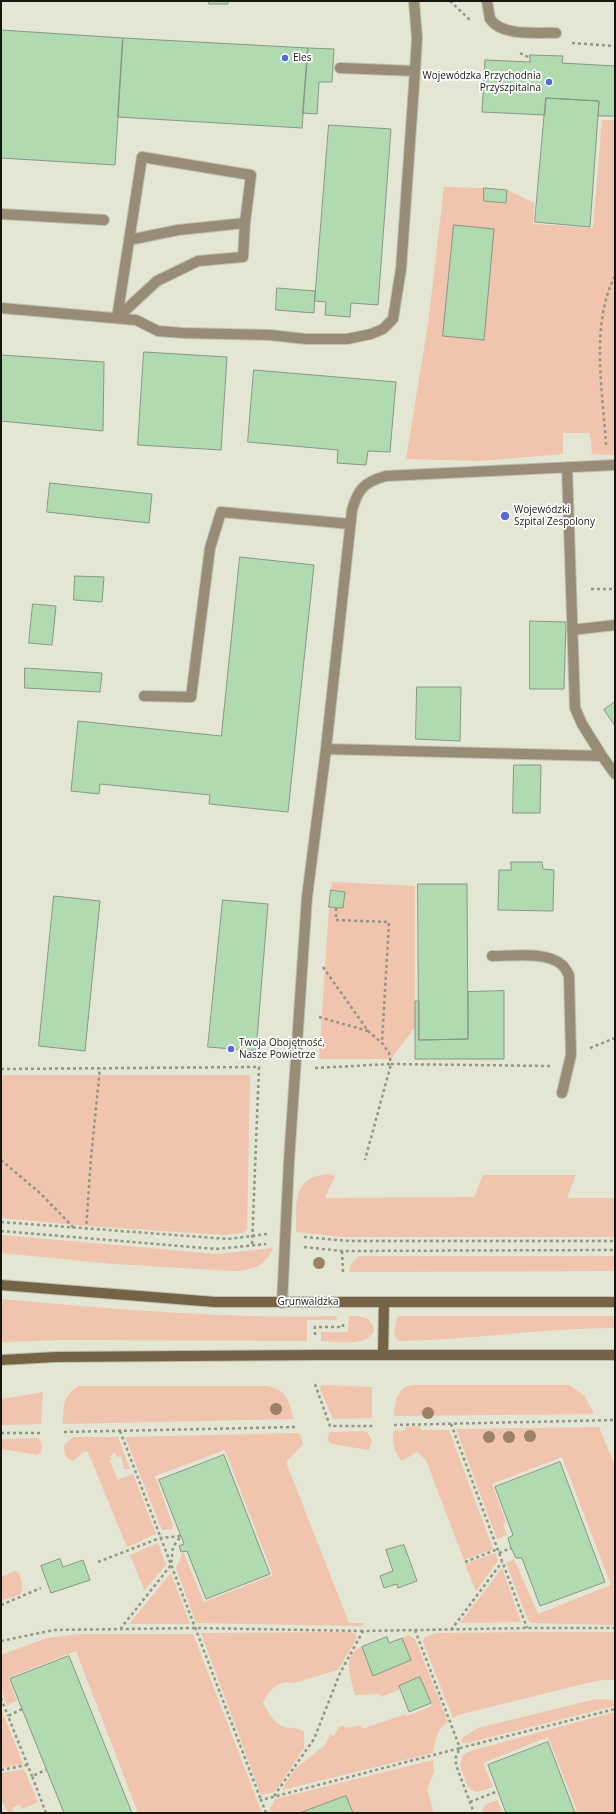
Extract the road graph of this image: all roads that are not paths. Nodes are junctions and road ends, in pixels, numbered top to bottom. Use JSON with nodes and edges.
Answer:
{"nodes":[{"id":1,"x":414,"y":1,"type":"edge"},
{"id":2,"x":487,"y":1,"type":"edge"},
{"id":3,"x":556,"y":33,"type":"dead end"},
{"id":4,"x":340,"y":68,"type":"dead end"},
{"id":5,"x":415,"y":71,"type":"junction"},
{"id":6,"x":1,"y":214,"type":"edge"},
{"id":7,"x":104,"y":220,"type":"dead end"},
{"id":8,"x":245,"y":223,"type":"junction"},
{"id":9,"x":129,"y":240,"type":"junction"},
{"id":10,"x":1,"y":308,"type":"edge"},
{"id":11,"x":117,"y":318,"type":"junction"},
{"id":12,"x":615,"y":465,"type":"edge"},
{"id":13,"x":567,"y":467,"type":"junction"},
{"id":14,"x":350,"y":524,"type":"junction"},
{"id":15,"x":615,"y":625,"type":"edge"},
{"id":16,"x":572,"y":630,"type":"junction"},
{"id":17,"x":144,"y":696,"type":"dead end"},
{"id":18,"x":326,"y":748,"type":"junction"},
{"id":19,"x":602,"y":756,"type":"junction"},
{"id":20,"x":615,"y":774,"type":"edge"},
{"id":21,"x":492,"y":956,"type":"dead end"},
{"id":22,"x":562,"y":1093,"type":"dead end"},
{"id":23,"x":1,"y":1285,"type":"edge"},
{"id":24,"x":384,"y":1302,"type":"junction"},
{"id":25,"x":615,"y":1302,"type":"edge"},
{"id":26,"x":282,"y":1303,"type":"junction"},
{"id":27,"x":383,"y":1355,"type":"junction"},
{"id":28,"x":615,"y":1355,"type":"edge"},
{"id":29,"x":1,"y":1360,"type":"edge"}],
"edges":[{"from":1,"to":5,"type":"lane"},
{"from":2,"to":3,"type":"lane"},
{"from":4,"to":5,"type":"lane"},
{"from":5,"to":11,"type":"lane"},
{"from":6,"to":7,"type":"lane"},
{"from":8,"to":9,"type":"lane"},
{"from":8,"to":9,"type":"lane"},
{"from":8,"to":11,"type":"lane"},
{"from":9,"to":11,"type":"lane"},
{"from":10,"to":11,"type":"lane"},
{"from":12,"to":13,"type":"lane"},
{"from":13,"to":14,"type":"lane"},
{"from":13,"to":16,"type":"lane"},
{"from":14,"to":17,"type":"lane"},
{"from":14,"to":18,"type":"lane"},
{"from":15,"to":16,"type":"lane"},
{"from":16,"to":19,"type":"lane"},
{"from":18,"to":19,"type":"lane"},
{"from":18,"to":26,"type":"lane"},
{"from":19,"to":20,"type":"lane"},
{"from":21,"to":22,"type":"lane"},
{"from":23,"to":26,"type":"main road","name":"Grunwaldzka"},
{"from":24,"to":25,"type":"main road","name":"Grunwaldzka"},
{"from":24,"to":26,"type":"main road","name":"Grunwaldzka"},
{"from":24,"to":27,"type":"main road"},
{"from":27,"to":28,"type":"main road"},
{"from":27,"to":29,"type":"main road"}]}
